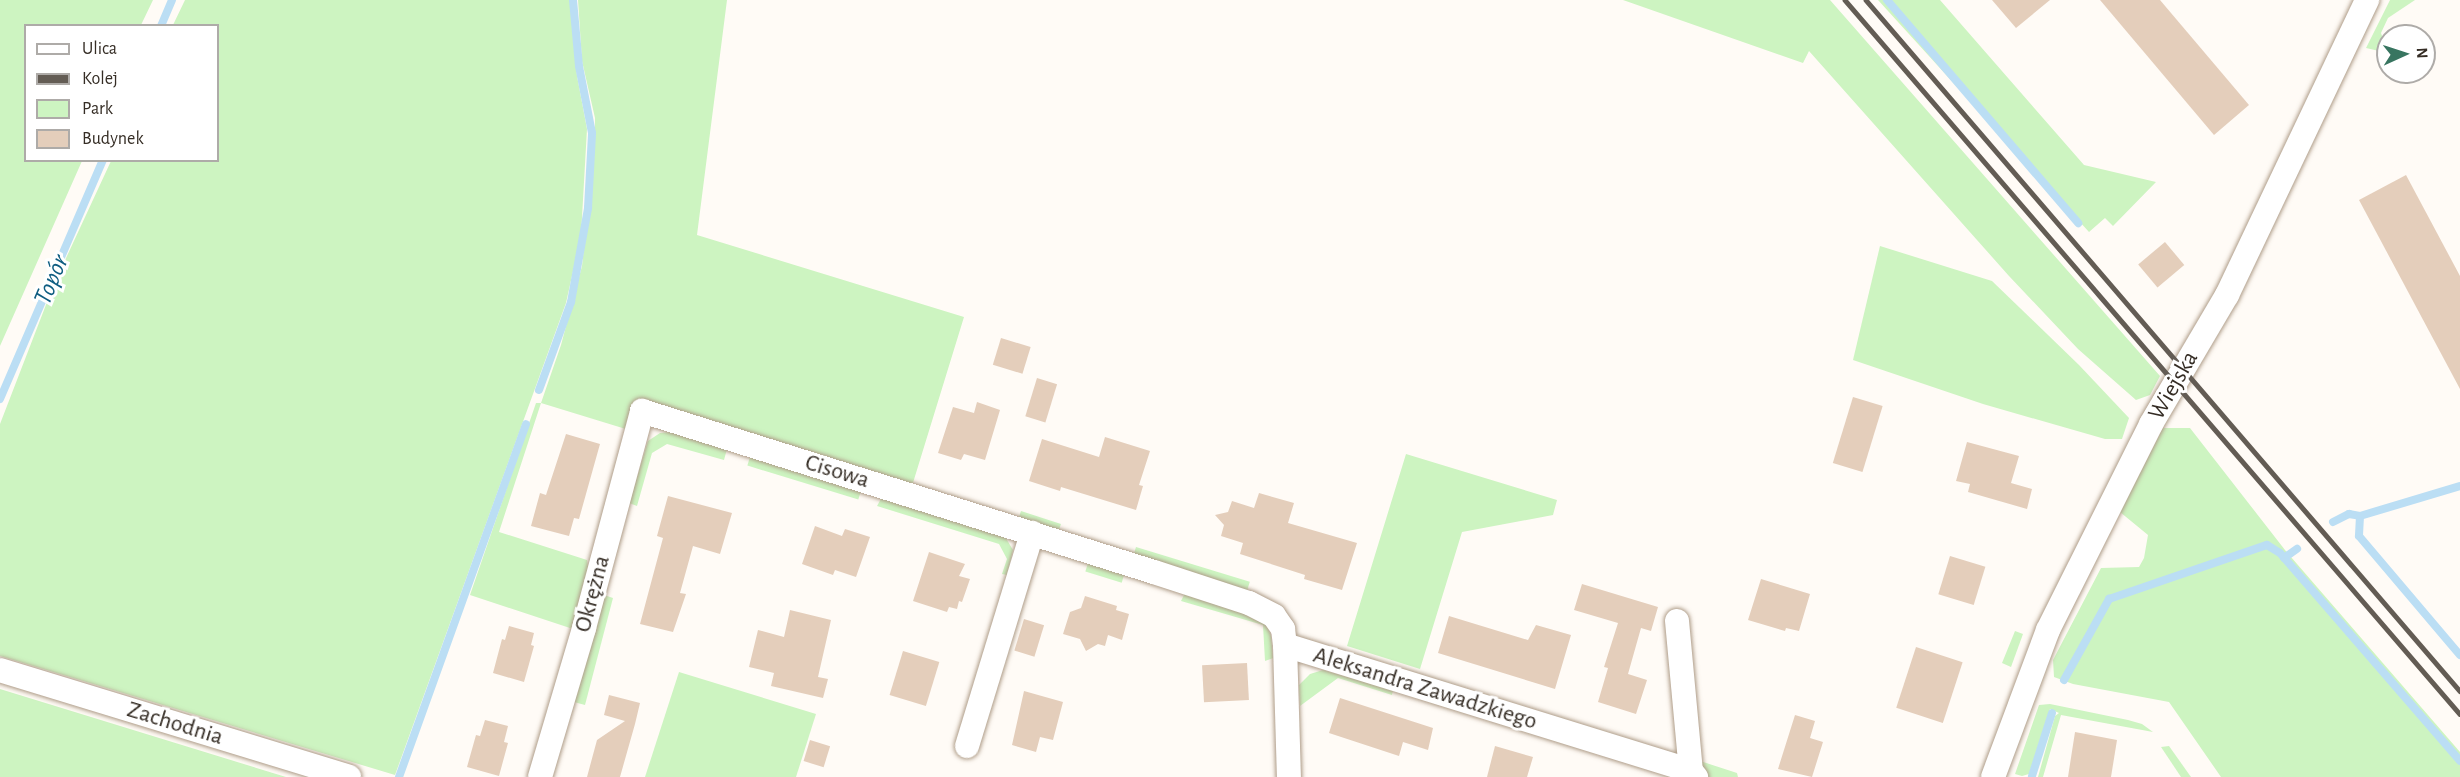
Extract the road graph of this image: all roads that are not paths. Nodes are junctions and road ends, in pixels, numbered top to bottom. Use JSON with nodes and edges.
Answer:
{"nodes":[{"id":1,"x":2367,"y":0,"type":"edge"},
{"id":2,"x":642,"y":411,"type":"joint"},
{"id":3,"x":1032,"y":533,"type":"junction"},
{"id":4,"x":1677,"y":621,"type":"dead end"},
{"id":5,"x":1285,"y":645,"type":"junction"},
{"id":6,"x":0,"y":670,"type":"edge"},
{"id":7,"x":967,"y":746,"type":"dead end"},
{"id":8,"x":1693,"y":774,"type":"edge"},
{"id":9,"x":349,"y":777,"type":"edge"},
{"id":10,"x":540,"y":777,"type":"edge"},
{"id":11,"x":1289,"y":777,"type":"edge"},
{"id":12,"x":1993,"y":777,"type":"edge"}],
"edges":[{"from":1,"to":12,"type":"street","name":"Wiejska"},
{"from":2,"to":3,"type":"street","name":"Cisowa"},
{"from":2,"to":10,"type":"street","name":"Okrężna"},
{"from":3,"to":5,"type":"street","name":"Cisowa"},
{"from":3,"to":7,"type":"street"},
{"from":4,"to":8,"type":"street","name":"Aleksandra Zawadzkiego"},
{"from":5,"to":8,"type":"street","name":"Aleksandra Zawadzkiego"},
{"from":5,"to":11,"type":"street","name":"Aleksandra Zawadzkiego"},
{"from":6,"to":9,"type":"street","name":"Zachodnia"}]}
